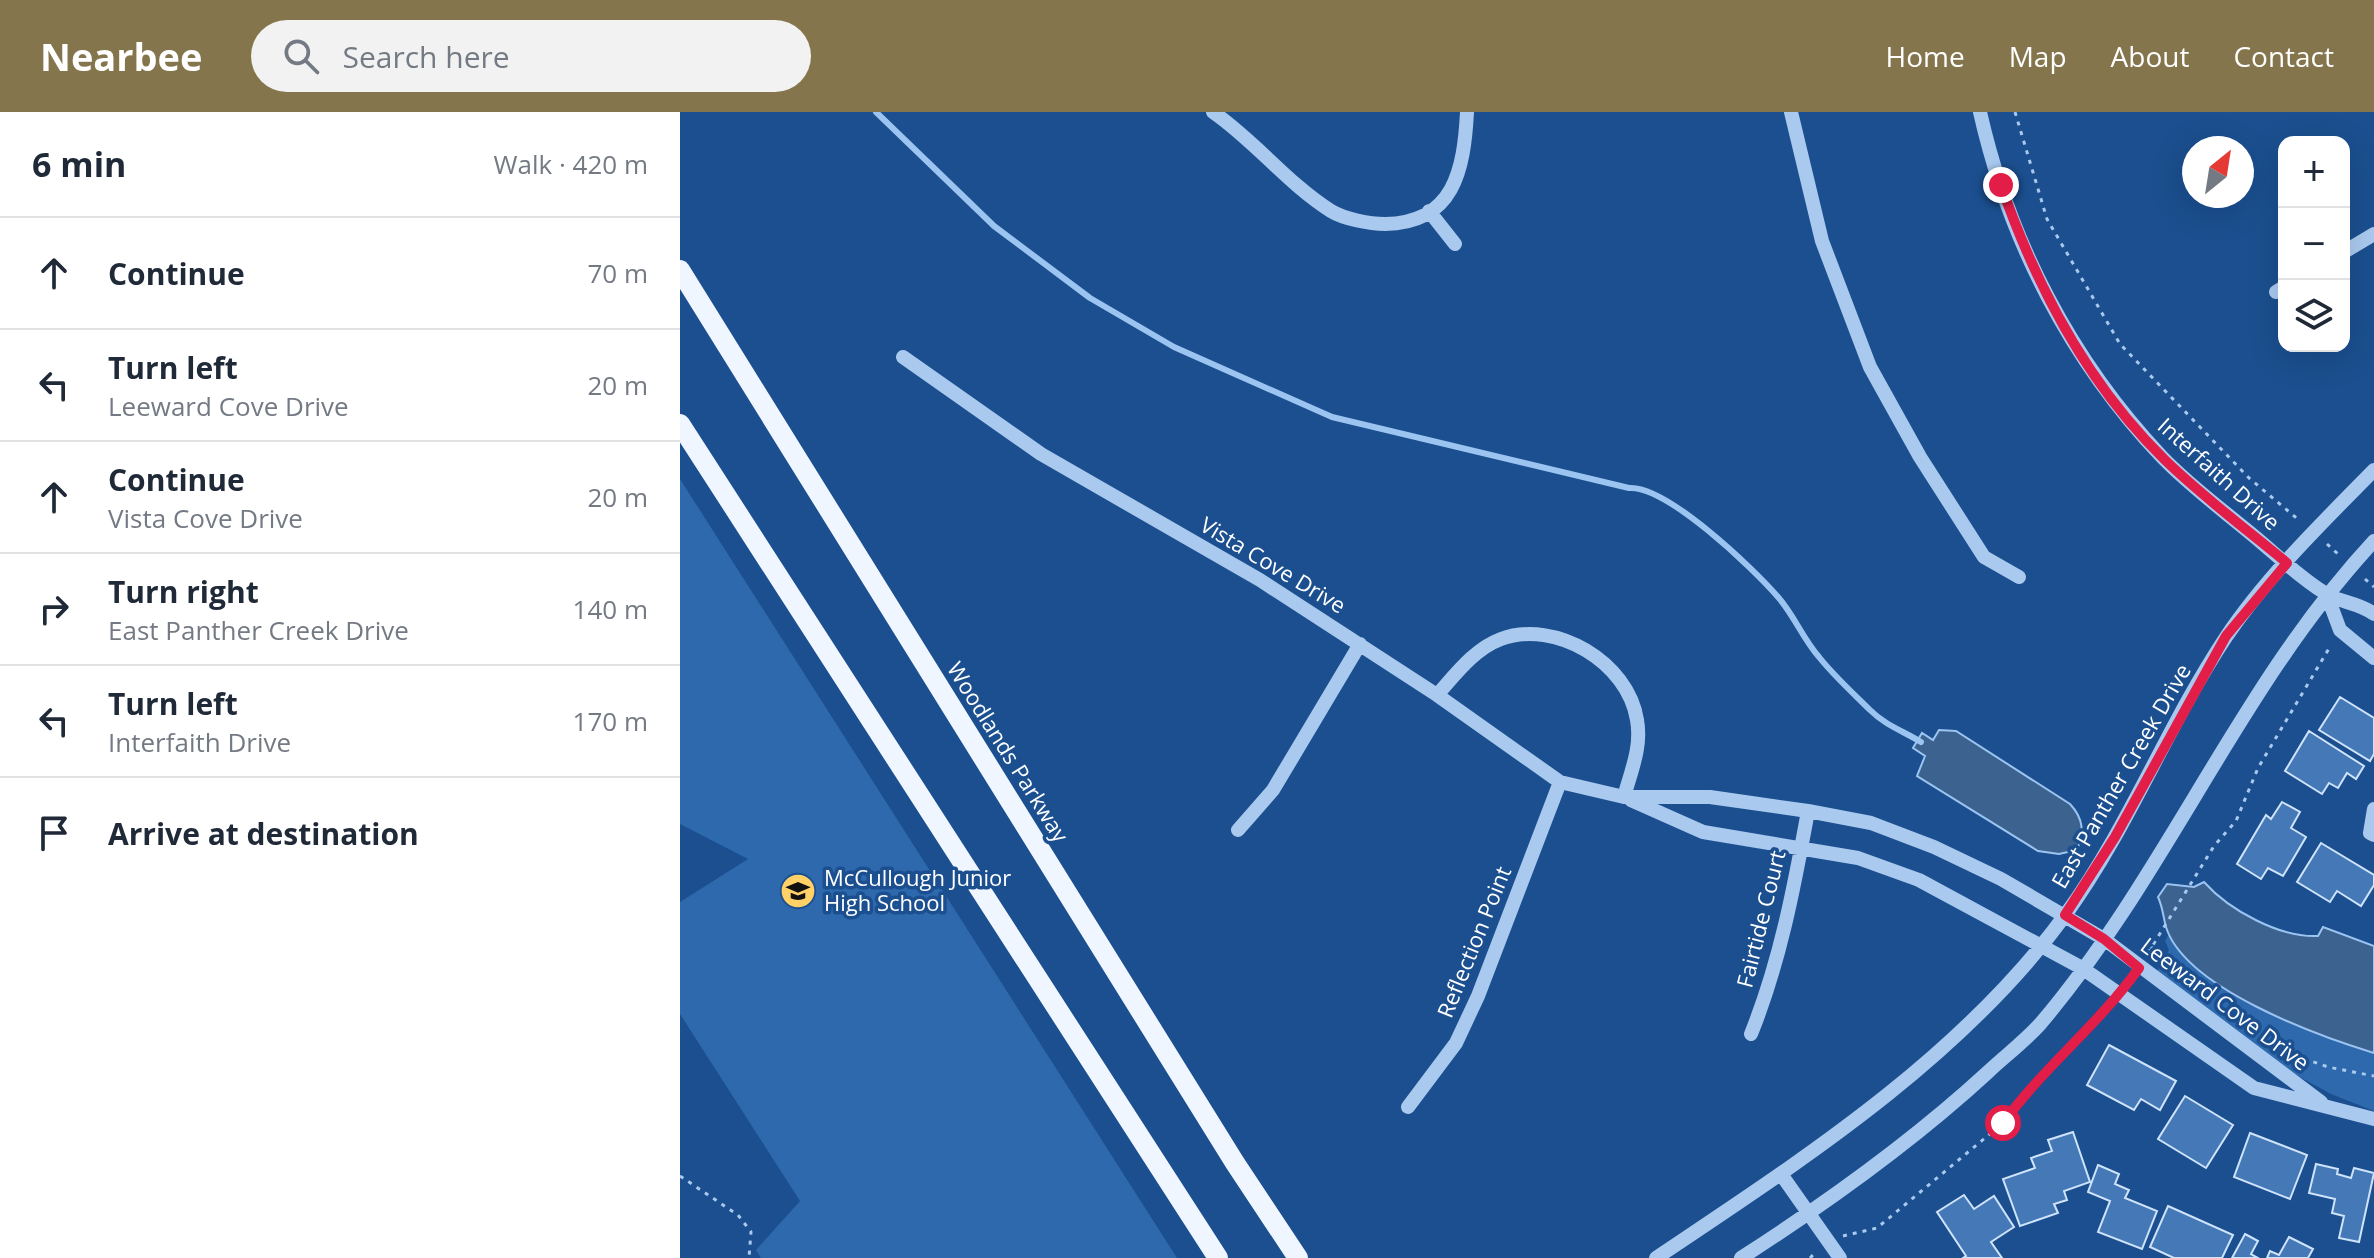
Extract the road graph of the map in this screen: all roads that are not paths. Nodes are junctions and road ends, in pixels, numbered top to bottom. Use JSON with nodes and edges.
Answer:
{"nodes":[{"id":1,"x":1213,"y":112,"type":"edge"},
{"id":2,"x":1467,"y":112,"type":"edge"},
{"id":3,"x":1791,"y":112,"type":"edge"},
{"id":4,"x":1980,"y":112,"type":"edge"},
{"id":5,"x":1429,"y":211,"type":"junction"},
{"id":6,"x":2374,"y":234,"type":"edge"},
{"id":7,"x":1455,"y":244,"type":"dead end"},
{"id":8,"x":2350,"y":248,"type":"edge"},
{"id":9,"x":680,"y":270,"type":"edge"},
{"id":10,"x":903,"y":357,"type":"dead end"},
{"id":11,"x":680,"y":424,"type":"edge"},
{"id":12,"x":2374,"y":470,"type":"edge"},
{"id":13,"x":2374,"y":541,"type":"edge"},
{"id":14,"x":2287,"y":563,"type":"junction"},
{"id":15,"x":2019,"y":577,"type":"dead end"},
{"id":16,"x":2327,"y":595,"type":"junction"},
{"id":17,"x":2374,"y":614,"type":"edge"},
{"id":18,"x":1360,"y":644,"type":"junction"},
{"id":19,"x":2374,"y":658,"type":"edge"},
{"id":20,"x":1437,"y":695,"type":"junction"},
{"id":21,"x":1560,"y":782,"type":"junction"},
{"id":22,"x":1624,"y":797,"type":"junction"},
{"id":23,"x":2374,"y":809,"type":"edge"},
{"id":24,"x":1808,"y":811,"type":"junction"},
{"id":25,"x":1238,"y":830,"type":"dead end"},
{"id":26,"x":2374,"y":835,"type":"edge"},
{"id":27,"x":1802,"y":846,"type":"junction"},
{"id":28,"x":2065,"y":915,"type":"junction"},
{"id":29,"x":2104,"y":939,"type":"junction"},
{"id":30,"x":2040,"y":944,"type":"junction"},
{"id":31,"x":2082,"y":968,"type":"junction"},
{"id":32,"x":1751,"y":1034,"type":"dead end"},
{"id":33,"x":2321,"y":1102,"type":"junction"},
{"id":34,"x":1408,"y":1107,"type":"dead end"},
{"id":35,"x":2374,"y":1119,"type":"edge"},
{"id":36,"x":1781,"y":1174,"type":"junction"},
{"id":37,"x":1811,"y":1213,"type":"junction"},
{"id":38,"x":1218,"y":1258,"type":"edge"},
{"id":39,"x":1298,"y":1258,"type":"edge"},
{"id":40,"x":1656,"y":1258,"type":"edge"},
{"id":41,"x":1741,"y":1258,"type":"edge"},
{"id":42,"x":1840,"y":1258,"type":"edge"}],
"edges":[{"from":1,"to":5,"type":"street"},
{"from":2,"to":5,"type":"street"},
{"from":3,"to":15,"type":"street"},
{"from":4,"to":14,"type":"street","name":"Interfaith Drive"},
{"from":5,"to":7,"type":"street"},
{"from":6,"to":8,"type":"street"},
{"from":9,"to":39,"type":"main road","name":"Woodlands Parkway"},
{"from":10,"to":18,"type":"street","name":"Vista Cove Drive"},
{"from":11,"to":38,"type":"main road"},
{"from":12,"to":14,"type":"street","name":"East Panther Creek Drive"},
{"from":13,"to":16,"type":"street"},
{"from":14,"to":16,"type":"street","name":"Interfaith Drive"},
{"from":14,"to":28,"type":"street","name":"East Panther Creek Drive"},
{"from":16,"to":17,"type":"street"},
{"from":16,"to":19,"type":"street"},
{"from":16,"to":29,"type":"street"},
{"from":18,"to":20,"type":"street","name":"Vista Cove Drive"},
{"from":18,"to":25,"type":"street"},
{"from":20,"to":21,"type":"street","name":"Vista Cove Drive"},
{"from":20,"to":22,"type":"street"},
{"from":21,"to":22,"type":"street","name":"Vista Cove Drive"},
{"from":21,"to":34,"type":"street","name":"Reflection Point"},
{"from":22,"to":24,"type":"street","name":"Vista Cove Drive"},
{"from":22,"to":27,"type":"street","name":"Vista Cove Drive"},
{"from":23,"to":26,"type":"street"},
{"from":24,"to":27,"type":"street","name":"Fairtide Court"},
{"from":24,"to":28,"type":"street","name":"Vista Cove Drive"},
{"from":27,"to":30,"type":"street","name":"Vista Cove Drive"},
{"from":27,"to":32,"type":"street","name":"Fairtide Court"},
{"from":28,"to":29,"type":"street","name":"Vista Cove Drive"},
{"from":28,"to":30,"type":"street","name":"East Panther Creek Drive"},
{"from":29,"to":31,"type":"street"},
{"from":29,"to":33,"type":"street","name":"Leeward Cove Drive"},
{"from":30,"to":31,"type":"street","name":"Leeward Cove Drive"},
{"from":30,"to":36,"type":"street","name":"East Panther Creek Drive"},
{"from":31,"to":33,"type":"street","name":"Leeward Cove Drive"},
{"from":31,"to":37,"type":"street"},
{"from":33,"to":35,"type":"street","name":"Leeward Cove Drive"},
{"from":36,"to":37,"type":"street"},
{"from":36,"to":40,"type":"street","name":"East Panther Creek Drive"},
{"from":37,"to":41,"type":"street"},
{"from":37,"to":42,"type":"street"}]}
